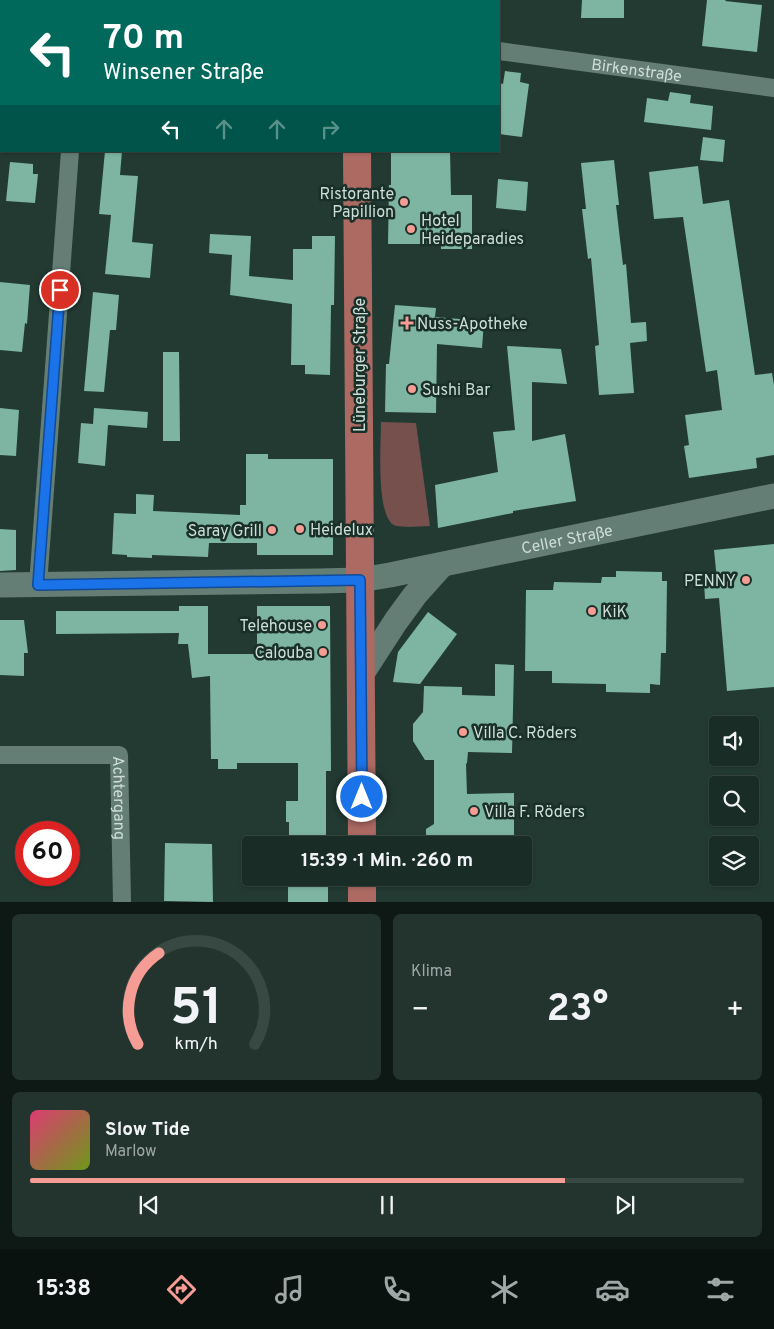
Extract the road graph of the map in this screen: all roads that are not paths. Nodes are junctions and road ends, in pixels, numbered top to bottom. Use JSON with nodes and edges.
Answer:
{"nodes":[{"id":1,"x":500,"y":51,"type":"edge"},
{"id":2,"x":774,"y":88,"type":"edge"},
{"id":3,"x":70,"y":152,"type":"edge"},
{"id":4,"x":357,"y":152,"type":"edge"},
{"id":5,"x":774,"y":496,"type":"edge"},
{"id":6,"x":442,"y":565,"type":"junction"},
{"id":7,"x":360,"y":580,"type":"junction"},
{"id":8,"x":0,"y":585,"type":"edge"},
{"id":9,"x":38,"y":585,"type":"junction"},
{"id":10,"x":361,"y":675,"type":"junction"},
{"id":11,"x":0,"y":755,"type":"edge"},
{"id":12,"x":362,"y":836,"type":"edge"},
{"id":13,"x":362,"y":886,"type":"edge"},
{"id":14,"x":122,"y":902,"type":"edge"},
{"id":15,"x":362,"y":902,"type":"edge"}],
"edges":[{"from":1,"to":2,"type":"street","name":"Birkenstraße"},
{"from":3,"to":9,"type":"street"},
{"from":4,"to":7,"type":"main road","name":"Lüneburger Straße"},
{"from":5,"to":6,"type":"main road","name":"Celler Straße"},
{"from":6,"to":7,"type":"main road","name":"Celler Straße"},
{"from":6,"to":10,"type":"main road"},
{"from":7,"to":9,"type":"main road","name":"Celler Straße"},
{"from":7,"to":10,"type":"main road","name":"Lüneburger Straße"},
{"from":8,"to":9,"type":"main road","name":"Celler Straße"},
{"from":10,"to":12,"type":"main road","name":"Lüneburger Straße"},
{"from":11,"to":14,"type":"street","name":"Achtergang"},
{"from":13,"to":15,"type":"main road"}]}
